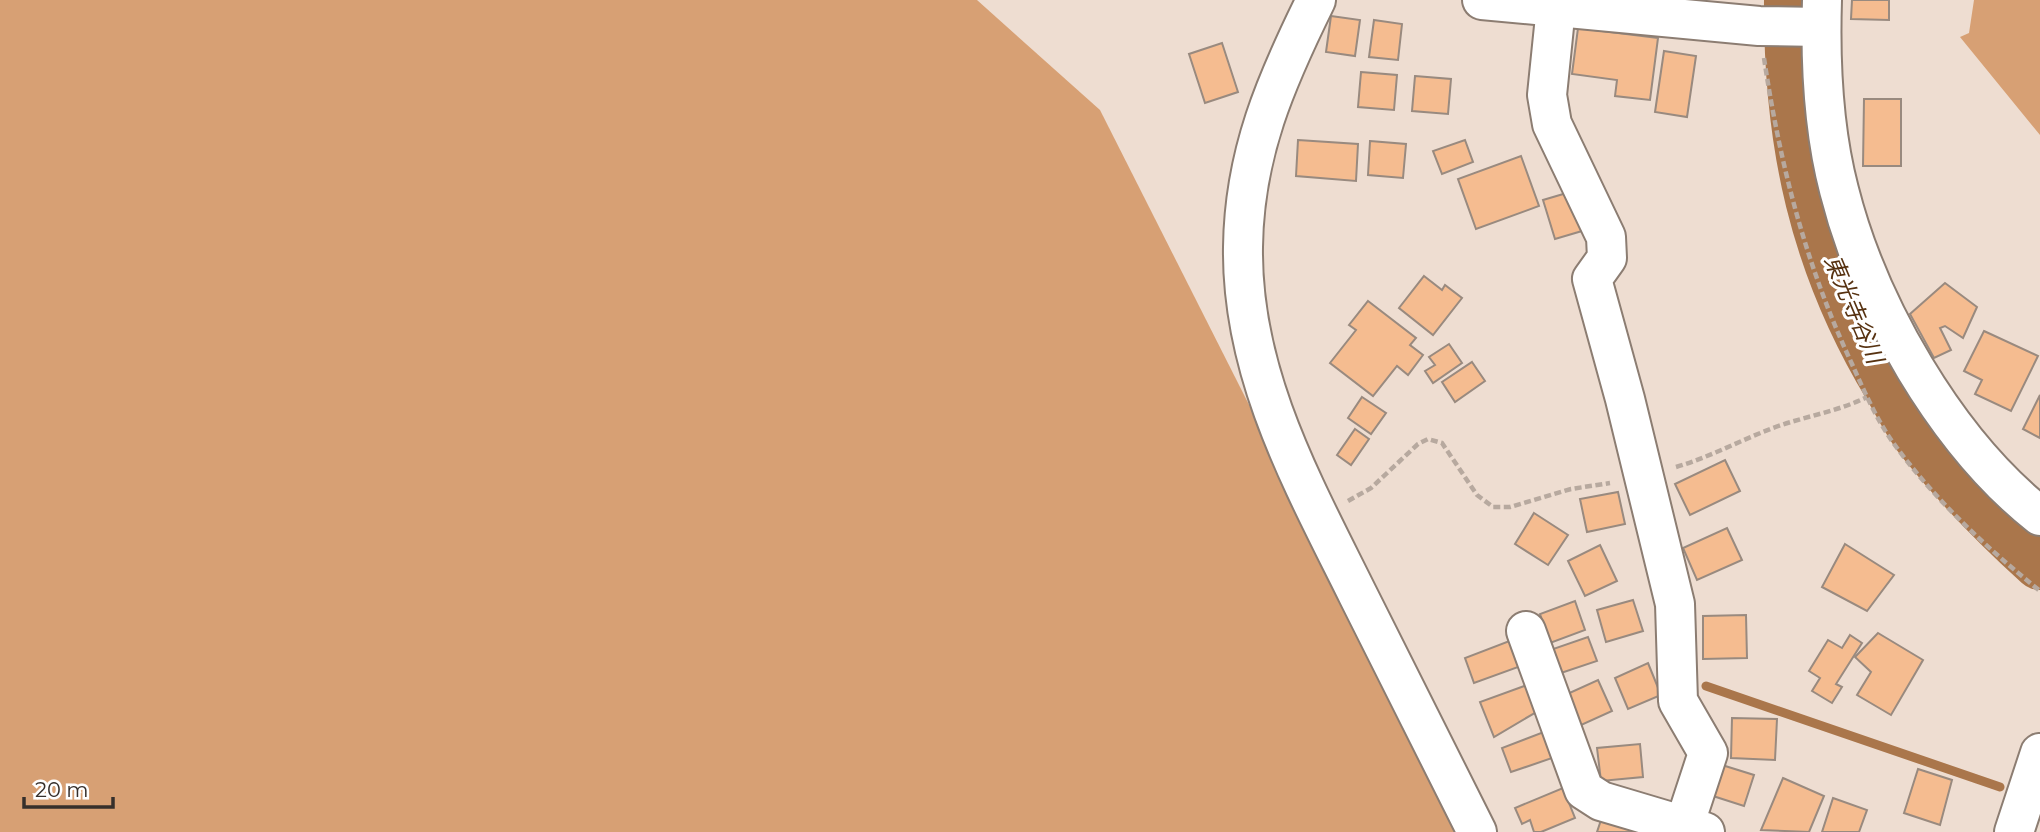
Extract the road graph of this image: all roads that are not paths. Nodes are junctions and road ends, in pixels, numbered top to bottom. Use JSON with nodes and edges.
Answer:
{"nodes":[{"id":1,"x":1316,"y":0,"type":"edge"},
{"id":2,"x":1482,"y":0,"type":"edge"},
{"id":3,"x":1556,"y":7,"type":"junction"},
{"id":4,"x":1821,"y":14,"type":"edge"},
{"id":5,"x":2040,"y":516,"type":"edge"},
{"id":6,"x":1526,"y":631,"type":"dead end"},
{"id":7,"x":2040,"y":753,"type":"edge"},
{"id":8,"x":2034,"y":793,"type":"edge"},
{"id":9,"x":1694,"y":829,"type":"edge"},
{"id":10,"x":1477,"y":832,"type":"edge"},
{"id":11,"x":2014,"y":832,"type":"edge"}],
"edges":[{"from":1,"to":10,"type":"street"},
{"from":2,"to":3,"type":"street"},
{"from":3,"to":4,"type":"street"},
{"from":3,"to":9,"type":"street"},
{"from":4,"to":5,"type":"street"},
{"from":6,"to":9,"type":"street"},
{"from":7,"to":8,"type":"street"},
{"from":8,"to":11,"type":"street"}]}
